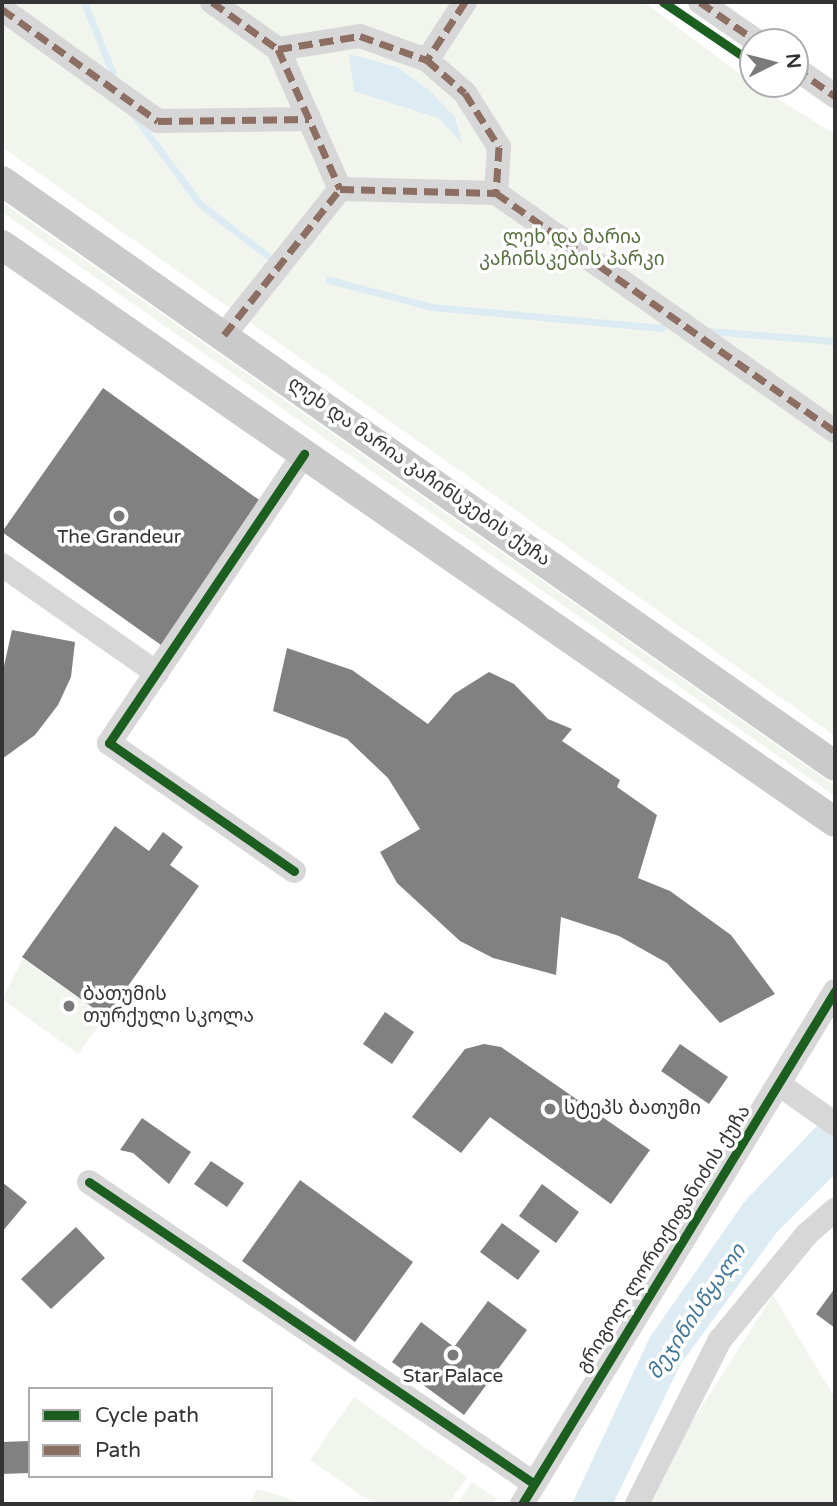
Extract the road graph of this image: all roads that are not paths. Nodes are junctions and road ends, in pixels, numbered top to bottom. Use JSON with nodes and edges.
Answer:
{"nodes":[{"id":1,"x":212,"y":2,"type":"edge"},
{"id":2,"x":465,"y":2,"type":"edge"},
{"id":3,"x":700,"y":2,"type":"edge"},
{"id":4,"x":2,"y":9,"type":"edge"},
{"id":5,"x":739,"y":29,"type":"edge"},
{"id":6,"x":278,"y":49,"type":"junction"},
{"id":7,"x":427,"y":60,"type":"junction"},
{"id":8,"x":809,"y":78,"type":"edge"},
{"id":9,"x":835,"y":96,"type":"edge"},
{"id":10,"x":309,"y":119,"type":"junction"},
{"id":11,"x":2,"y":181,"type":"edge"},
{"id":12,"x":340,"y":189,"type":"junction"},
{"id":13,"x":496,"y":193,"type":"junction"},
{"id":14,"x":2,"y":244,"type":"edge"},
{"id":15,"x":224,"y":335,"type":"junction"},
{"id":16,"x":835,"y":431,"type":"edge"},
{"id":17,"x":304,"y":454,"type":"junction"},
{"id":18,"x":2,"y":565,"type":"edge"},
{"id":19,"x":157,"y":673,"type":"junction"},
{"id":20,"x":835,"y":766,"type":"edge"},
{"id":21,"x":835,"y":822,"type":"edge"},
{"id":22,"x":294,"y":871,"type":"dead end"},
{"id":23,"x":835,"y":991,"type":"edge"},
{"id":24,"x":780,"y":1085,"type":"junction"},
{"id":25,"x":835,"y":1124,"type":"edge"},
{"id":26,"x":89,"y":1182,"type":"dead end"},
{"id":27,"x":835,"y":1210,"type":"edge"},
{"id":28,"x":533,"y":1483,"type":"junction"},
{"id":29,"x":522,"y":1504,"type":"edge"},
{"id":30,"x":637,"y":1504,"type":"edge"}],
"edges":[{"from":1,"to":6,"type":"street"},
{"from":2,"to":7,"type":"street"},
{"from":3,"to":5,"type":"street"},
{"from":4,"to":10,"type":"street"},
{"from":6,"to":7,"type":"street"},
{"from":6,"to":10,"type":"street"},
{"from":7,"to":13,"type":"street"},
{"from":8,"to":9,"type":"street"},
{"from":10,"to":12,"type":"street"},
{"from":11,"to":15,"type":"main road","name":"ლეხ და მარია კაჩინსკების ქუჩა"},
{"from":12,"to":13,"type":"street"},
{"from":12,"to":15,"type":"street"},
{"from":13,"to":16,"type":"street"},
{"from":14,"to":17,"type":"main road"},
{"from":15,"to":20,"type":"main road","name":"ლეხ და მარია კაჩინსკების ქუჩა"},
{"from":17,"to":19,"type":"street"},
{"from":17,"to":21,"type":"main road"},
{"from":18,"to":19,"type":"street"},
{"from":19,"to":22,"type":"street"},
{"from":23,"to":24,"type":"street","name":"გრიგოლ ლორთქიფანიძის ქუჩა"},
{"from":24,"to":25,"type":"street"},
{"from":24,"to":28,"type":"street","name":"გრიგოლ ლორთქიფანიძის ქუჩა"},
{"from":26,"to":28,"type":"street"},
{"from":27,"to":30,"type":"street"},
{"from":28,"to":29,"type":"street","name":"გრიგოლ ლორთქიფანიძის ქუჩა"}]}
